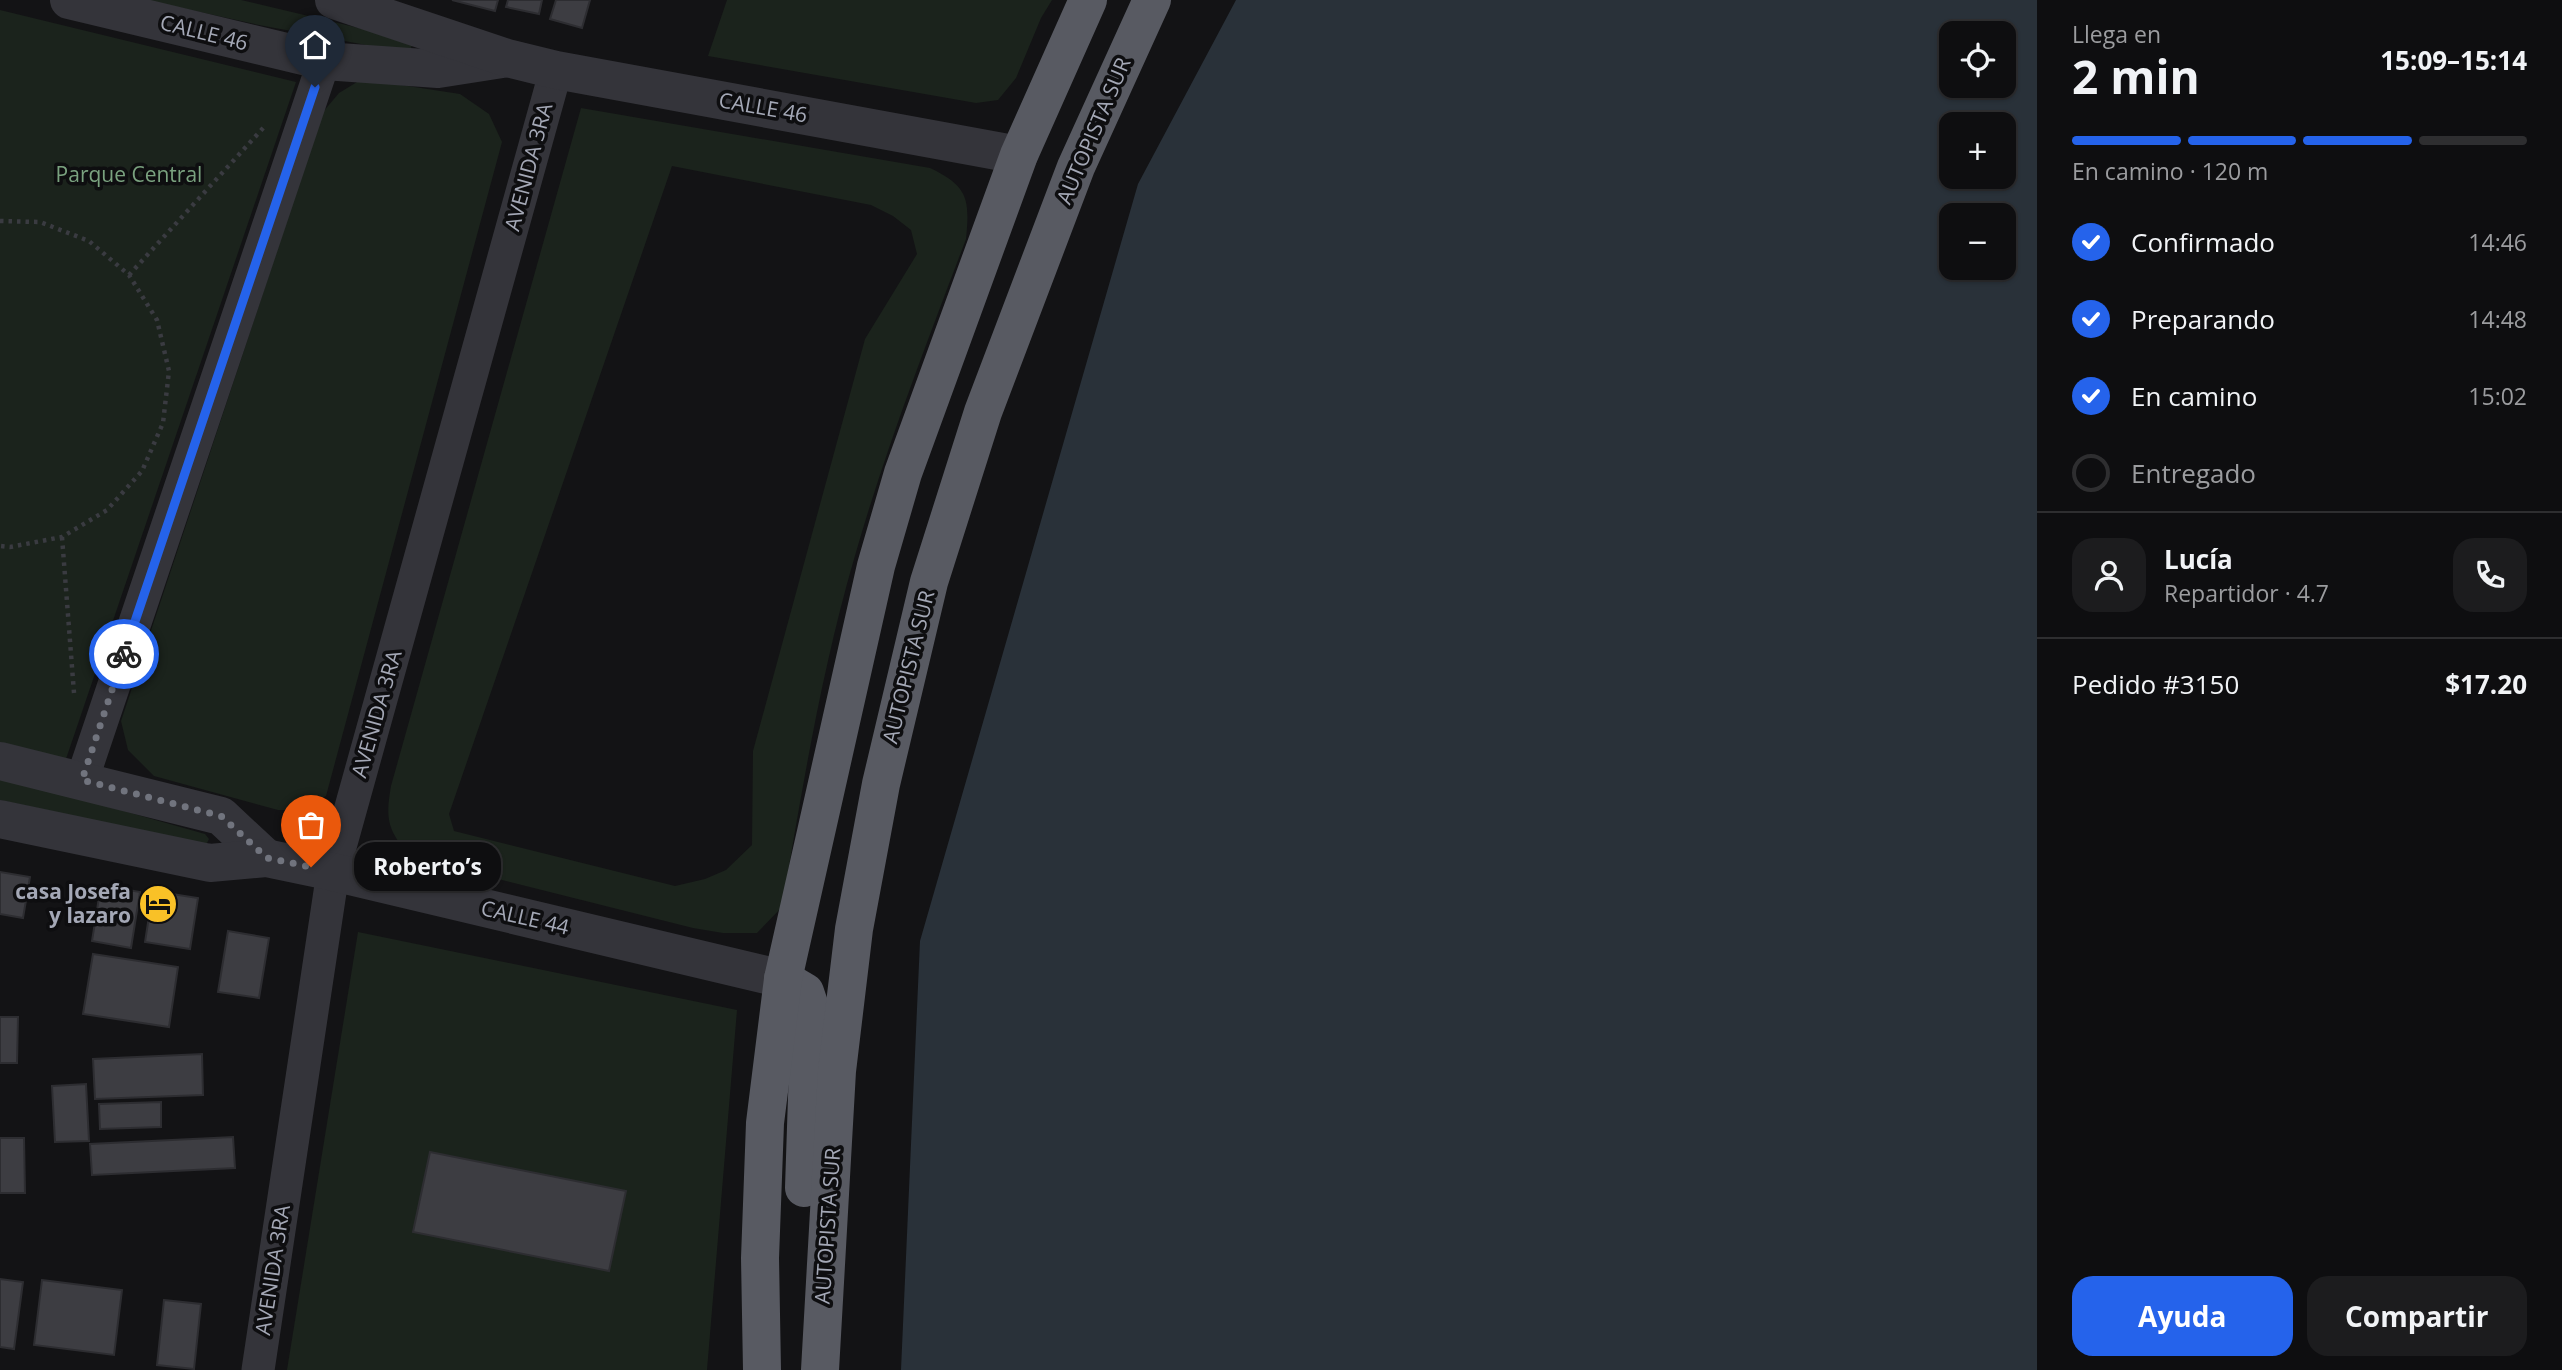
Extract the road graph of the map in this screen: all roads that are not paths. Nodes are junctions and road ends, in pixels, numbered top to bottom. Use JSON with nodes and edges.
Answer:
{"nodes":[{"id":1,"x":69,"y":0,"type":"edge"},
{"id":2,"x":339,"y":0,"type":"edge"},
{"id":3,"x":1088,"y":0,"type":"edge"},
{"id":4,"x":1129,"y":0,"type":"edge"},
{"id":5,"x":1152,"y":0,"type":"edge"},
{"id":6,"x":507,"y":58,"type":"junction"},
{"id":7,"x":324,"y":61,"type":"junction"},
{"id":8,"x":556,"y":70,"type":"junction"},
{"id":9,"x":1019,"y":155,"type":"junction"},
{"id":10,"x":0,"y":761,"type":"edge"},
{"id":11,"x":82,"y":780,"type":"junction"},
{"id":12,"x":0,"y":818,"type":"edge"},
{"id":13,"x":267,"y":858,"type":"junction"},
{"id":14,"x":333,"y":872,"type":"junction"},
{"id":15,"x":783,"y":979,"type":"junction"},
{"id":16,"x":822,"y":1302,"type":"junction"},
{"id":17,"x":258,"y":1370,"type":"edge"},
{"id":18,"x":762,"y":1370,"type":"edge"},
{"id":19,"x":820,"y":1370,"type":"edge"}],
"edges":[{"from":1,"to":7,"type":"street","name":"CALLE 46"},
{"from":2,"to":6,"type":"street","name":"CALLE 46"},
{"from":3,"to":9,"type":"highway"},
{"from":4,"to":9,"type":"highway"},
{"from":5,"to":16,"type":"highway","name":"AUTOPISTA SUR"},
{"from":6,"to":7,"type":"street","name":"CALLE 46"},
{"from":6,"to":8,"type":"street","name":"CALLE 46"},
{"from":7,"to":11,"type":"street"},
{"from":8,"to":9,"type":"street","name":"CALLE 46"},
{"from":8,"to":14,"type":"street","name":"AVENIDA 3RA"},
{"from":9,"to":15,"type":"highway"},
{"from":10,"to":11,"type":"street"},
{"from":11,"to":13,"type":"street"},
{"from":12,"to":13,"type":"street","name":"CALLE 44"},
{"from":13,"to":14,"type":"street","name":"CALLE 44"},
{"from":14,"to":15,"type":"street","name":"CALLE 44"},
{"from":14,"to":17,"type":"street","name":"AVENIDA 3RA"},
{"from":15,"to":16,"type":"highway"},
{"from":15,"to":18,"type":"highway"},
{"from":16,"to":19,"type":"highway","name":"AUTOPISTA SUR"}]}
